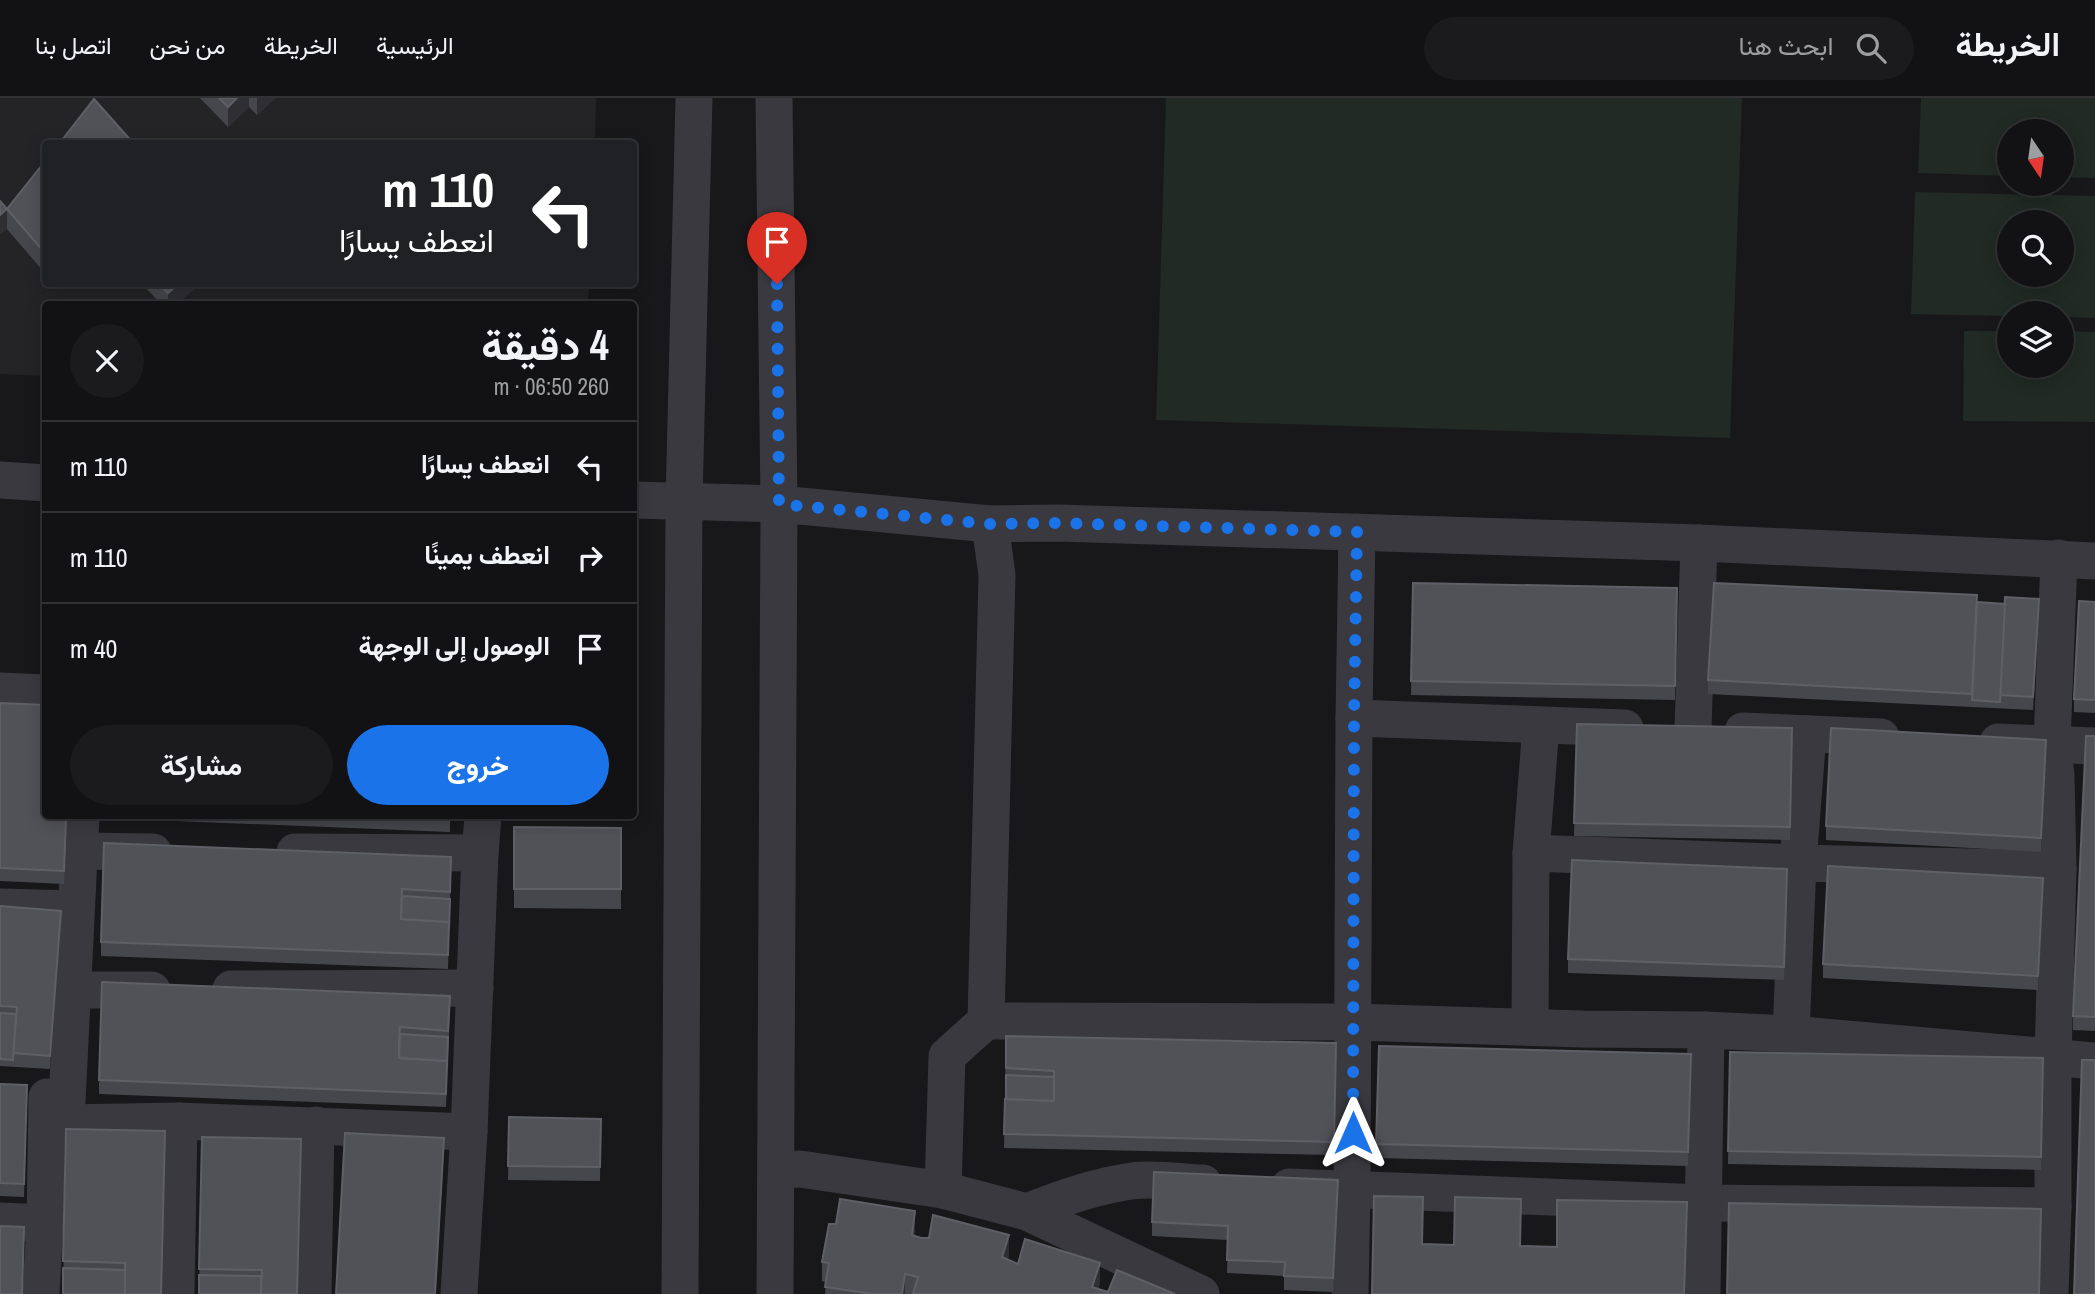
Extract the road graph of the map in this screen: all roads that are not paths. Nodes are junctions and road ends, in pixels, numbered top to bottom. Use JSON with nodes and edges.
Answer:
{"nodes":[{"id":1,"x":694,"y":98,"type":"edge"},
{"id":2,"x":775,"y":98,"type":"edge"},
{"id":3,"x":0,"y":480,"type":"edge"},
{"id":4,"x":42,"y":483,"type":"edge"},
{"id":5,"x":637,"y":500,"type":"edge"},
{"id":6,"x":684,"y":501,"type":"junction"},
{"id":7,"x":779,"y":504,"type":"junction"},
{"id":8,"x":990,"y":524,"type":"junction"},
{"id":9,"x":1357,"y":532,"type":"junction"},
{"id":10,"x":1699,"y":543,"type":"junction"},
{"id":11,"x":2059,"y":558,"type":"junction"},
{"id":12,"x":2095,"y":561,"type":"edge"},
{"id":13,"x":0,"y":691,"type":"edge"},
{"id":14,"x":42,"y":694,"type":"edge"},
{"id":15,"x":1354,"y":718,"type":"junction"},
{"id":16,"x":1541,"y":726,"type":"junction"},
{"id":17,"x":1670,"y":728,"type":"junction"},
{"id":18,"x":1808,"y":734,"type":"junction"},
{"id":19,"x":1916,"y":738,"type":"edge"},
{"id":20,"x":1970,"y":741,"type":"edge"},
{"id":21,"x":2052,"y":744,"type":"junction"},
{"id":22,"x":2095,"y":746,"type":"edge"},
{"id":23,"x":81,"y":819,"type":"edge"},
{"id":24,"x":483,"y":819,"type":"edge"},
{"id":25,"x":78,"y":851,"type":"junction"},
{"id":26,"x":189,"y":852,"type":"edge"},
{"id":27,"x":258,"y":852,"type":"edge"},
{"id":28,"x":480,"y":853,"type":"junction"},
{"id":29,"x":1531,"y":853,"type":"junction"},
{"id":30,"x":1798,"y":863,"type":"junction"},
{"id":31,"x":2058,"y":869,"type":"junction"},
{"id":32,"x":0,"y":907,"type":"edge"},
{"id":33,"x":75,"y":909,"type":"junction"},
{"id":34,"x":475,"y":988,"type":"junction"},
{"id":35,"x":73,"y":990,"type":"junction"},
{"id":36,"x":986,"y":1021,"type":"junction"},
{"id":37,"x":1353,"y":1022,"type":"junction"},
{"id":38,"x":1530,"y":1026,"type":"junction"},
{"id":39,"x":1706,"y":1030,"type":"junction"},
{"id":40,"x":1791,"y":1034,"type":"junction"},
{"id":41,"x":2053,"y":1059,"type":"junction"},
{"id":42,"x":2095,"y":1061,"type":"edge"},
{"id":43,"x":48,"y":1102,"type":"junction"},
{"id":44,"x":179,"y":1121,"type":"junction"},
{"id":45,"x":316,"y":1125,"type":"junction"},
{"id":46,"x":469,"y":1132,"type":"junction"},
{"id":47,"x":777,"y":1170,"type":"junction"},
{"id":48,"x":1352,"y":1189,"type":"junction"},
{"id":49,"x":943,"y":1190,"type":"junction"},
{"id":50,"x":1704,"y":1203,"type":"junction"},
{"id":51,"x":2053,"y":1206,"type":"junction"},
{"id":52,"x":1027,"y":1212,"type":"junction"},
{"id":53,"x":0,"y":1221,"type":"edge"},
{"id":54,"x":45,"y":1223,"type":"junction"},
{"id":55,"x":41,"y":1294,"type":"edge"},
{"id":56,"x":176,"y":1294,"type":"edge"},
{"id":57,"x":313,"y":1294,"type":"edge"},
{"id":58,"x":459,"y":1294,"type":"edge"},
{"id":59,"x":680,"y":1294,"type":"edge"},
{"id":60,"x":775,"y":1294,"type":"edge"},
{"id":61,"x":1201,"y":1294,"type":"edge"},
{"id":62,"x":1350,"y":1294,"type":"edge"},
{"id":63,"x":1702,"y":1294,"type":"edge"},
{"id":64,"x":2050,"y":1294,"type":"edge"}],
"edges":[{"from":1,"to":6,"type":"street"},
{"from":2,"to":7,"type":"street"},
{"from":3,"to":4,"type":"street"},
{"from":5,"to":6,"type":"street"},
{"from":6,"to":7,"type":"street"},
{"from":6,"to":59,"type":"street"},
{"from":7,"to":8,"type":"street"},
{"from":7,"to":47,"type":"street"},
{"from":8,"to":9,"type":"street"},
{"from":8,"to":36,"type":"street"},
{"from":9,"to":10,"type":"street"},
{"from":9,"to":15,"type":"street"},
{"from":10,"to":11,"type":"street"},
{"from":10,"to":17,"type":"street"},
{"from":11,"to":12,"type":"street"},
{"from":11,"to":21,"type":"street"},
{"from":13,"to":14,"type":"street"},
{"from":15,"to":16,"type":"street"},
{"from":15,"to":37,"type":"street"},
{"from":16,"to":17,"type":"street"},
{"from":16,"to":29,"type":"street"},
{"from":17,"to":18,"type":"street"},
{"from":18,"to":19,"type":"street"},
{"from":18,"to":30,"type":"street"},
{"from":20,"to":21,"type":"street"},
{"from":21,"to":22,"type":"street"},
{"from":21,"to":31,"type":"street"},
{"from":23,"to":25,"type":"street"},
{"from":24,"to":28,"type":"street"},
{"from":25,"to":26,"type":"street"},
{"from":25,"to":33,"type":"street"},
{"from":27,"to":28,"type":"street"},
{"from":28,"to":34,"type":"street"},
{"from":29,"to":30,"type":"street"},
{"from":29,"to":38,"type":"street"},
{"from":30,"to":31,"type":"street"},
{"from":30,"to":40,"type":"street"},
{"from":31,"to":41,"type":"street"},
{"from":32,"to":33,"type":"street"},
{"from":33,"to":35,"type":"street"},
{"from":34,"to":35,"type":"street"},
{"from":34,"to":46,"type":"street"},
{"from":35,"to":43,"type":"street"},
{"from":36,"to":37,"type":"street"},
{"from":36,"to":49,"type":"street"},
{"from":37,"to":38,"type":"street"},
{"from":37,"to":48,"type":"street"},
{"from":38,"to":39,"type":"street"},
{"from":39,"to":40,"type":"street"},
{"from":39,"to":50,"type":"street"},
{"from":40,"to":41,"type":"street"},
{"from":41,"to":42,"type":"street"},
{"from":41,"to":51,"type":"street"},
{"from":43,"to":44,"type":"street"},
{"from":43,"to":54,"type":"street"},
{"from":44,"to":45,"type":"street"},
{"from":44,"to":56,"type":"street"},
{"from":45,"to":46,"type":"street"},
{"from":45,"to":57,"type":"street"},
{"from":46,"to":58,"type":"street"},
{"from":47,"to":49,"type":"street"},
{"from":47,"to":60,"type":"street"},
{"from":48,"to":50,"type":"street"},
{"from":48,"to":52,"type":"street"},
{"from":48,"to":62,"type":"street"},
{"from":49,"to":52,"type":"street"},
{"from":50,"to":51,"type":"street"},
{"from":50,"to":63,"type":"street"},
{"from":51,"to":64,"type":"street"},
{"from":52,"to":61,"type":"street"},
{"from":53,"to":54,"type":"street"},
{"from":54,"to":55,"type":"street"}]}
